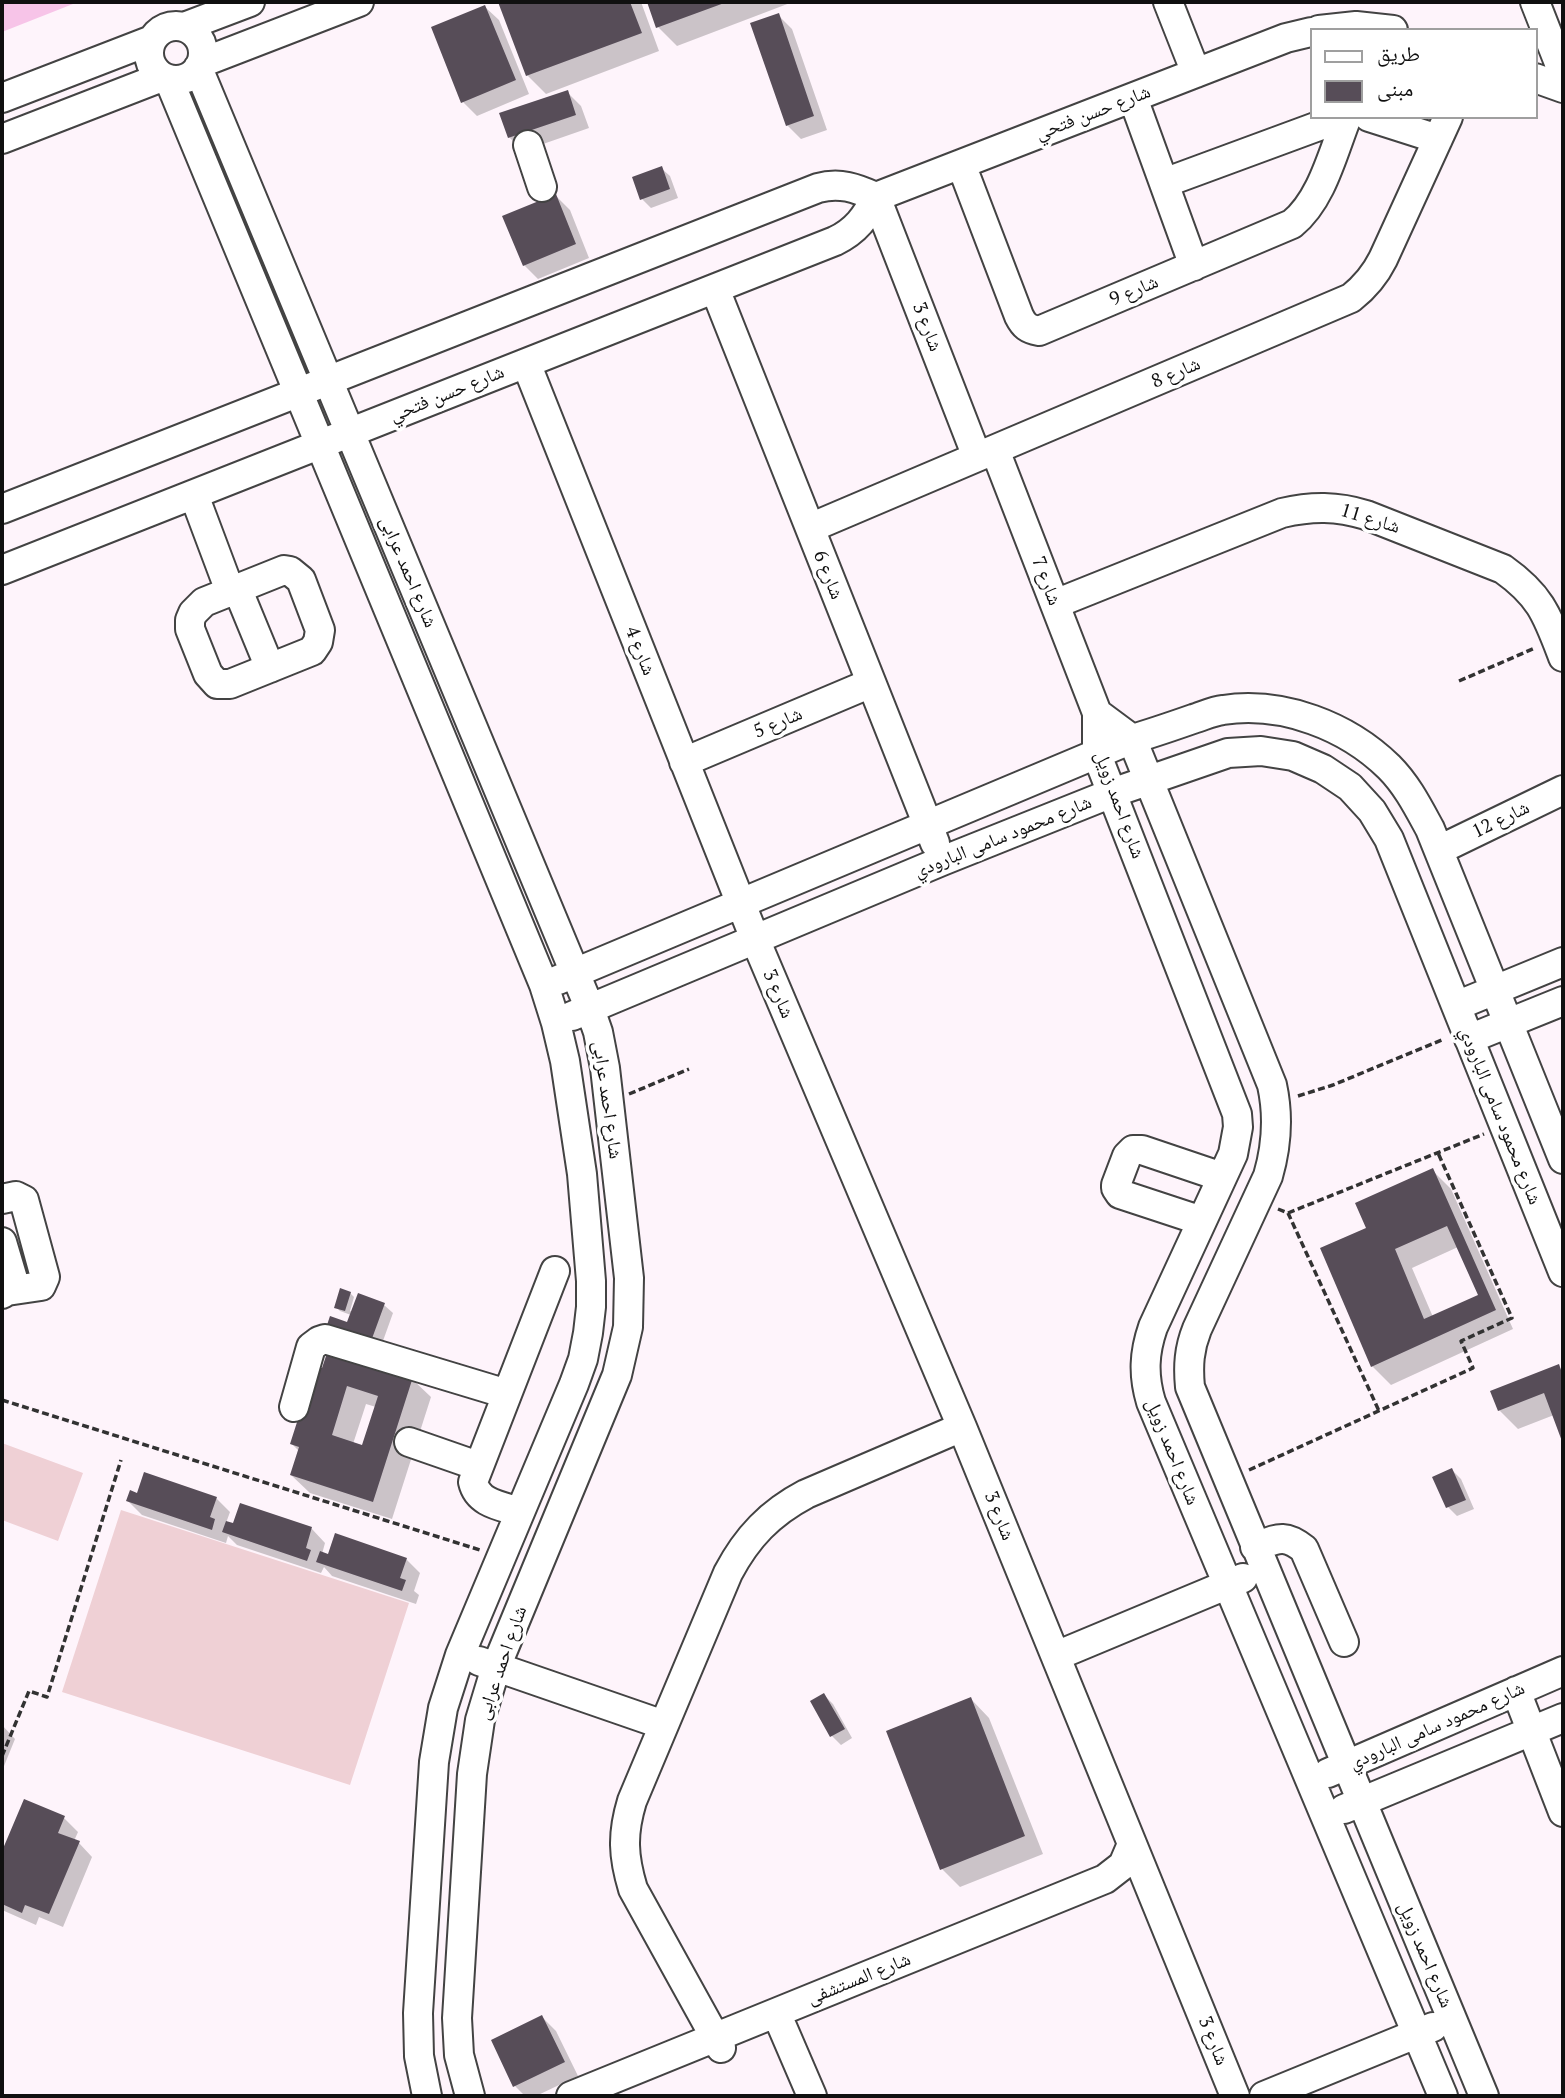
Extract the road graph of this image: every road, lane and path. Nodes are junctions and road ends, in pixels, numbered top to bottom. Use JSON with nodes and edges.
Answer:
{"nodes":[{"id":1,"x":250,"y":2,"type":"edge"},
{"id":2,"x":359,"y":2,"type":"edge"},
{"id":3,"x":1168,"y":2,"type":"edge"},
{"id":4,"x":1535,"y":2,"type":"edge"},
{"id":5,"x":184,"y":27,"type":"junction"},
{"id":6,"x":1338,"y":28,"type":"edge"},
{"id":7,"x":1374,"y":28,"type":"edge"},
{"id":8,"x":1310,"y":32,"type":"edge"},
{"id":9,"x":152,"y":40,"type":"junction"},
{"id":10,"x":200,"y":66,"type":"junction"},
{"id":11,"x":1196,"y":73,"type":"junction"},
{"id":12,"x":1563,"y":74,"type":"edge"},
{"id":13,"x":165,"y":78,"type":"junction"},
{"id":14,"x":1537,"y":79,"type":"edge"},
{"id":15,"x":1563,"y":88,"type":"edge"},
{"id":16,"x":2,"y":97,"type":"edge"},
{"id":17,"x":1133,"y":97,"type":"junction"},
{"id":18,"x":1340,"y":119,"type":"edge"},
{"id":19,"x":1344,"y":119,"type":"edge"},
{"id":20,"x":1382,"y":119,"type":"edge"},
{"id":21,"x":1443,"y":128,"type":"edge"},
{"id":22,"x":2,"y":139,"type":"edge"},
{"id":23,"x":528,"y":145,"type":"dead end"},
{"id":24,"x":961,"y":164,"type":"junction"},
{"id":25,"x":1164,"y":183,"type":"junction"},
{"id":26,"x":542,"y":187,"type":"dead end"},
{"id":27,"x":876,"y":197,"type":"junction"},
{"id":28,"x":1194,"y":266,"type":"junction"},
{"id":29,"x":715,"y":289,"type":"junction"},
{"id":30,"x":526,"y":363,"type":"junction"},
{"id":31,"x":329,"y":380,"type":"junction"},
{"id":32,"x":297,"y":392,"type":"junction"},
{"id":33,"x":350,"y":433,"type":"junction"},
{"id":34,"x":319,"y":445,"type":"junction"},
{"id":35,"x":986,"y":454,"type":"junction"},
{"id":36,"x":200,"y":492,"type":"junction"},
{"id":37,"x":2,"y":509,"type":"edge"},
{"id":38,"x":810,"y":528,"type":"junction"},
{"id":39,"x":2,"y":570,"type":"edge"},
{"id":40,"x":237,"y":588,"type":"junction"},
{"id":41,"x":1055,"y":604,"type":"junction"},
{"id":42,"x":1554,"y":607,"type":"edge"},
{"id":43,"x":1560,"y":648,"type":"edge"},
{"id":44,"x":270,"y":668,"type":"junction"},
{"id":45,"x":1459,"y":681,"type":"dead end"},
{"id":46,"x":872,"y":683,"type":"junction"},
{"id":47,"x":1097,"y":713,"type":"junction"},
{"id":48,"x":1132,"y":739,"type":"junction"},
{"id":49,"x":1097,"y":755,"type":"junction"},
{"id":50,"x":684,"y":762,"type":"junction"},
{"id":51,"x":1148,"y":780,"type":"junction"},
{"id":52,"x":1563,"y":790,"type":"edge"},
{"id":53,"x":1112,"y":793,"type":"junction"},
{"id":54,"x":927,"y":824,"type":"junction"},
{"id":55,"x":1438,"y":850,"type":"junction"},
{"id":56,"x":942,"y":860,"type":"junction"},
{"id":57,"x":740,"y":903,"type":"junction"},
{"id":58,"x":755,"y":939,"type":"junction"},
{"id":59,"x":1563,"y":962,"type":"edge"},
{"id":60,"x":575,"y":973,"type":"junction"},
{"id":61,"x":544,"y":985,"type":"junction"},
{"id":62,"x":1495,"y":990,"type":"junction"},
{"id":63,"x":1563,"y":1001,"type":"edge"},
{"id":64,"x":590,"y":1009,"type":"junction"},
{"id":65,"x":556,"y":1023,"type":"junction"},
{"id":66,"x":1508,"y":1023,"type":"junction"},
{"id":67,"x":1464,"y":1025,"type":"junction"},
{"id":68,"x":689,"y":1069,"type":"dead end"},
{"id":69,"x":609,"y":1102,"type":"junction"},
{"id":70,"x":1276,"y":1103,"type":"junction"},
{"id":71,"x":1504,"y":1126,"type":"junction"},
{"id":72,"x":1438,"y":1153,"type":"junction"},
{"id":73,"x":1563,"y":1159,"type":"edge"},
{"id":74,"x":1222,"y":1177,"type":"junction"},
{"id":75,"x":2,"y":1199,"type":"edge"},
{"id":76,"x":1202,"y":1221,"type":"junction"},
{"id":77,"x":2,"y":1241,"type":"edge"},
{"id":78,"x":555,"y":1271,"type":"dead end"},
{"id":79,"x":1563,"y":1272,"type":"edge"},
{"id":80,"x":4,"y":1292,"type":"edge"},
{"id":81,"x":507,"y":1394,"type":"junction"},
{"id":82,"x":2,"y":1400,"type":"edge"},
{"id":83,"x":294,"y":1408,"type":"dead end"},
{"id":84,"x":1378,"y":1411,"type":"junction"},
{"id":85,"x":962,"y":1427,"type":"junction"},
{"id":86,"x":409,"y":1442,"type":"dead end"},
{"id":87,"x":121,"y":1460,"type":"dead end"},
{"id":88,"x":478,"y":1466,"type":"junction"},
{"id":89,"x":1227,"y":1480,"type":"junction"},
{"id":90,"x":520,"y":1512,"type":"junction"},
{"id":91,"x":502,"y":1557,"type":"junction"},
{"id":92,"x":1260,"y":1558,"type":"junction"},
{"id":93,"x":1227,"y":1584,"type":"junction"},
{"id":94,"x":1344,"y":1642,"type":"dead end"},
{"id":95,"x":460,"y":1655,"type":"junction"},
{"id":96,"x":1056,"y":1656,"type":"junction"},
{"id":97,"x":496,"y":1667,"type":"junction"},
{"id":98,"x":1563,"y":1671,"type":"edge"},
{"id":99,"x":1516,"y":1691,"type":"junction"},
{"id":100,"x":1563,"y":1718,"type":"edge"},
{"id":101,"x":664,"y":1725,"type":"junction"},
{"id":102,"x":1531,"y":1731,"type":"junction"},
{"id":103,"x":2,"y":1756,"type":"edge"},
{"id":104,"x":1346,"y":1765,"type":"junction"},
{"id":105,"x":1310,"y":1781,"type":"junction"},
{"id":106,"x":1362,"y":1802,"type":"junction"},
{"id":107,"x":1563,"y":1812,"type":"edge"},
{"id":108,"x":1325,"y":1817,"type":"junction"},
{"id":109,"x":1132,"y":1844,"type":"junction"},
{"id":110,"x":1156,"y":1901,"type":"junction"},
{"id":111,"x":1452,"y":2019,"type":"junction"},
{"id":112,"x":781,"y":2024,"type":"junction"},
{"id":113,"x":1417,"y":2034,"type":"junction"},
{"id":114,"x":718,"y":2043,"type":"junction"},
{"id":115,"x":427,"y":2096,"type":"edge"},
{"id":116,"x":470,"y":2096,"type":"edge"},
{"id":117,"x":571,"y":2096,"type":"edge"},
{"id":118,"x":602,"y":2096,"type":"edge"},
{"id":119,"x":812,"y":2096,"type":"edge"},
{"id":120,"x":1235,"y":2096,"type":"edge"},
{"id":121,"x":1264,"y":2096,"type":"edge"},
{"id":122,"x":1443,"y":2096,"type":"edge"},
{"id":123,"x":1484,"y":2096,"type":"edge"}],
"edges":[{"from":1,"to":5,"type":"street"},
{"from":2,"to":10,"type":"street"},
{"from":3,"to":11,"type":"street"},
{"from":4,"to":12,"type":"street"},
{"from":5,"to":9,"type":"street"},
{"from":5,"to":10,"type":"street"},
{"from":6,"to":7,"type":"street"},
{"from":8,"to":11,"type":"street","name":"شارع حسن فتحي"},
{"from":9,"to":13,"type":"street"},
{"from":9,"to":16,"type":"street"},
{"from":10,"to":13,"type":"street"},
{"from":10,"to":31,"type":"street","name":"شارع احمد عرابى"},
{"from":11,"to":17,"type":"street","name":"شارع حسن فتحي"},
{"from":13,"to":22,"type":"street"},
{"from":13,"to":32,"type":"street","name":"شارع احمد عرابى"},
{"from":14,"to":15,"type":"street"},
{"from":17,"to":24,"type":"street","name":"شارع حسن فتحي"},
{"from":17,"to":25,"type":"street"},
{"from":18,"to":25,"type":"street"},
{"from":19,"to":28,"type":"street","name":"شارع 9"},
{"from":20,"to":21,"type":"street"},
{"from":21,"to":35,"type":"street","name":"شارع 8"},
{"from":23,"to":26,"type":"street"},
{"from":24,"to":27,"type":"street","name":"شارع حسن فتحي"},
{"from":24,"to":28,"type":"street","name":"شارع 9"},
{"from":25,"to":28,"type":"street"},
{"from":27,"to":29,"type":"street","name":"شارع حسن فتحي"},
{"from":27,"to":31,"type":"street"},
{"from":27,"to":35,"type":"street","name":"شارع 3"},
{"from":29,"to":30,"type":"street","name":"شارع حسن فتحي"},
{"from":29,"to":38,"type":"street","name":"شارع 6"},
{"from":30,"to":33,"type":"street","name":"شارع حسن فتحي"},
{"from":30,"to":50,"type":"street","name":"شارع 4"},
{"from":31,"to":32,"type":"street"},
{"from":31,"to":33,"type":"street","name":"شارع احمد عرابى"},
{"from":32,"to":34,"type":"street","name":"شارع احمد عرابى"},
{"from":32,"to":37,"type":"street"},
{"from":33,"to":34,"type":"street","name":"شارع حسن فتحي"},
{"from":33,"to":60,"type":"street","name":"شارع احمد عرابى"},
{"from":34,"to":36,"type":"street","name":"شارع حسن فتحي"},
{"from":34,"to":61,"type":"street","name":"شارع احمد عرابى"},
{"from":35,"to":38,"type":"street","name":"شارع 8"},
{"from":35,"to":41,"type":"street","name":"شارع 7"},
{"from":36,"to":39,"type":"street","name":"شارع حسن فتحي"},
{"from":36,"to":40,"type":"street"},
{"from":38,"to":46,"type":"street","name":"شارع 6"},
{"from":40,"to":44,"type":"street"},
{"from":40,"to":44,"type":"street"},
{"from":40,"to":44,"type":"street"},
{"from":41,"to":42,"type":"street","name":"شارع 11"},
{"from":41,"to":47,"type":"street","name":"شارع 7"},
{"from":42,"to":43,"type":"street","name":"شارع 11"},
{"from":43,"to":45,"type":"path"},
{"from":46,"to":50,"type":"street","name":"شارع 5"},
{"from":46,"to":54,"type":"street","name":"شارع 6"},
{"from":47,"to":48,"type":"street","name":"شارع احمد زويل"},
{"from":47,"to":49,"type":"street","name":"شارع احمد زويل"},
{"from":48,"to":49,"type":"street","name":"شارع محمود سامى البارودي"},
{"from":48,"to":51,"type":"street","name":"شارع احمد زويل"},
{"from":48,"to":55,"type":"street","name":"شارع محمود سامى البارودي"},
{"from":49,"to":53,"type":"street","name":"شارع احمد زويل"},
{"from":49,"to":54,"type":"street","name":"شارع محمود سامى البارودي"},
{"from":50,"to":57,"type":"street","name":"شارع 4"},
{"from":51,"to":53,"type":"street","name":"شارع محمود سامى البارودي"},
{"from":51,"to":67,"type":"street","name":"شارع محمود سامى البارودي"},
{"from":51,"to":70,"type":"street","name":"شارع احمد زويل"},
{"from":52,"to":55,"type":"street","name":"شارع 12"},
{"from":53,"to":56,"type":"street","name":"شارع محمود سامى البارودي"},
{"from":53,"to":74,"type":"street","name":"شارع احمد زويل"},
{"from":54,"to":56,"type":"street","name":"شارع 6"},
{"from":54,"to":57,"type":"street","name":"شارع محمود سامى البارودي"},
{"from":55,"to":62,"type":"street","name":"شارع محمود سامى البارودي"},
{"from":56,"to":58,"type":"street","name":"شارع محمود سامى البارودي"},
{"from":57,"to":58,"type":"street","name":"شارع 4"},
{"from":57,"to":60,"type":"street","name":"شارع محمود سامى البارودي"},
{"from":58,"to":64,"type":"street","name":"شارع محمود سامى البارودي"},
{"from":58,"to":85,"type":"street","name":"شارع 3"},
{"from":59,"to":62,"type":"street"},
{"from":60,"to":61,"type":"street","name":"شارع محمود سامى البارودي"},
{"from":60,"to":64,"type":"street","name":"شارع احمد عرابى"},
{"from":61,"to":65,"type":"street","name":"شارع احمد عرابى"},
{"from":62,"to":66,"type":"street","name":"شارع محمود سامى البارودي"},
{"from":62,"to":67,"type":"street"},
{"from":63,"to":66,"type":"street"},
{"from":64,"to":65,"type":"street","name":"شارع محمود سامى البارودي"},
{"from":64,"to":69,"type":"street","name":"شارع احمد عرابى"},
{"from":65,"to":90,"type":"street","name":"شارع احمد عرابى"},
{"from":66,"to":67,"type":"street"},
{"from":66,"to":73,"type":"street","name":"شارع محمود سامى البارودي"},
{"from":67,"to":70,"type":"path"},
{"from":67,"to":71,"type":"street","name":"شارع محمود سامى البارودي"},
{"from":68,"to":69,"type":"path"},
{"from":69,"to":97,"type":"street","name":"شارع احمد عرابى"},
{"from":70,"to":89,"type":"street","name":"شارع احمد زويل"},
{"from":71,"to":72,"type":"path"},
{"from":71,"to":79,"type":"street","name":"شارع محمود سامى البارودي"},
{"from":72,"to":84,"type":"path"},
{"from":72,"to":84,"type":"path"},
{"from":74,"to":76,"type":"street","name":"شارع احمد زويل"},
{"from":74,"to":76,"type":"street"},
{"from":75,"to":80,"type":"street"},
{"from":76,"to":93,"type":"street","name":"شارع احمد زويل"},
{"from":77,"to":80,"type":"street"},
{"from":78,"to":81,"type":"street"},
{"from":81,"to":83,"type":"street"},
{"from":81,"to":88,"type":"street"},
{"from":82,"to":91,"type":"path"},
{"from":84,"to":89,"type":"path"},
{"from":85,"to":96,"type":"street","name":"شارع 3"},
{"from":85,"to":101,"type":"street"},
{"from":86,"to":88,"type":"street"},
{"from":87,"to":103,"type":"path"},
{"from":88,"to":90,"type":"street"},
{"from":89,"to":92,"type":"street","name":"شارع احمد زويل"},
{"from":90,"to":91,"type":"street","name":"شارع احمد عرابى"},
{"from":91,"to":95,"type":"street","name":"شارع احمد عرابى"},
{"from":92,"to":93,"type":"street"},
{"from":92,"to":94,"type":"street"},
{"from":92,"to":104,"type":"street","name":"شارع احمد زويل"},
{"from":93,"to":96,"type":"street"},
{"from":93,"to":105,"type":"street","name":"شارع احمد زويل"},
{"from":95,"to":97,"type":"street"},
{"from":95,"to":115,"type":"street","name":"شارع احمد عرابى"},
{"from":96,"to":109,"type":"street","name":"شارع 3"},
{"from":97,"to":101,"type":"street"},
{"from":97,"to":116,"type":"street","name":"شارع احمد عرابى"},
{"from":98,"to":99,"type":"street","name":"شارع محمود سامى البارودي"},
{"from":99,"to":102,"type":"street"},
{"from":99,"to":104,"type":"street","name":"شارع محمود سامى البارودي"},
{"from":100,"to":102,"type":"street","name":"شارع محمود سامى البارودي"},
{"from":101,"to":114,"type":"street"},
{"from":102,"to":106,"type":"street","name":"شارع محمود سامى البارودي"},
{"from":102,"to":107,"type":"street"},
{"from":104,"to":105,"type":"street","name":"شارع محمود سامى البارودي"},
{"from":104,"to":106,"type":"street","name":"شارع احمد زويل"},
{"from":105,"to":108,"type":"street","name":"شارع احمد زويل"},
{"from":106,"to":108,"type":"street","name":"شارع محمود سامى البارودي"},
{"from":106,"to":111,"type":"street","name":"شارع احمد زويل"},
{"from":108,"to":113,"type":"street","name":"شارع احمد زويل"},
{"from":109,"to":110,"type":"street","name":"شارع 3"},
{"from":109,"to":114,"type":"street","name":"شارع المستشفى"},
{"from":110,"to":112,"type":"street","name":"شارع المستشفى"},
{"from":110,"to":120,"type":"street","name":"شارع 3"},
{"from":111,"to":113,"type":"street"},
{"from":111,"to":123,"type":"street","name":"شارع احمد زويل"},
{"from":112,"to":114,"type":"street","name":"شارع المستشفى"},
{"from":112,"to":119,"type":"street"},
{"from":113,"to":121,"type":"street"},
{"from":113,"to":122,"type":"street","name":"شارع احمد زويل"},
{"from":114,"to":117,"type":"street","name":"شارع المستشفى"},
{"from":114,"to":118,"type":"street","name":"شارع المستشفى"}]}
